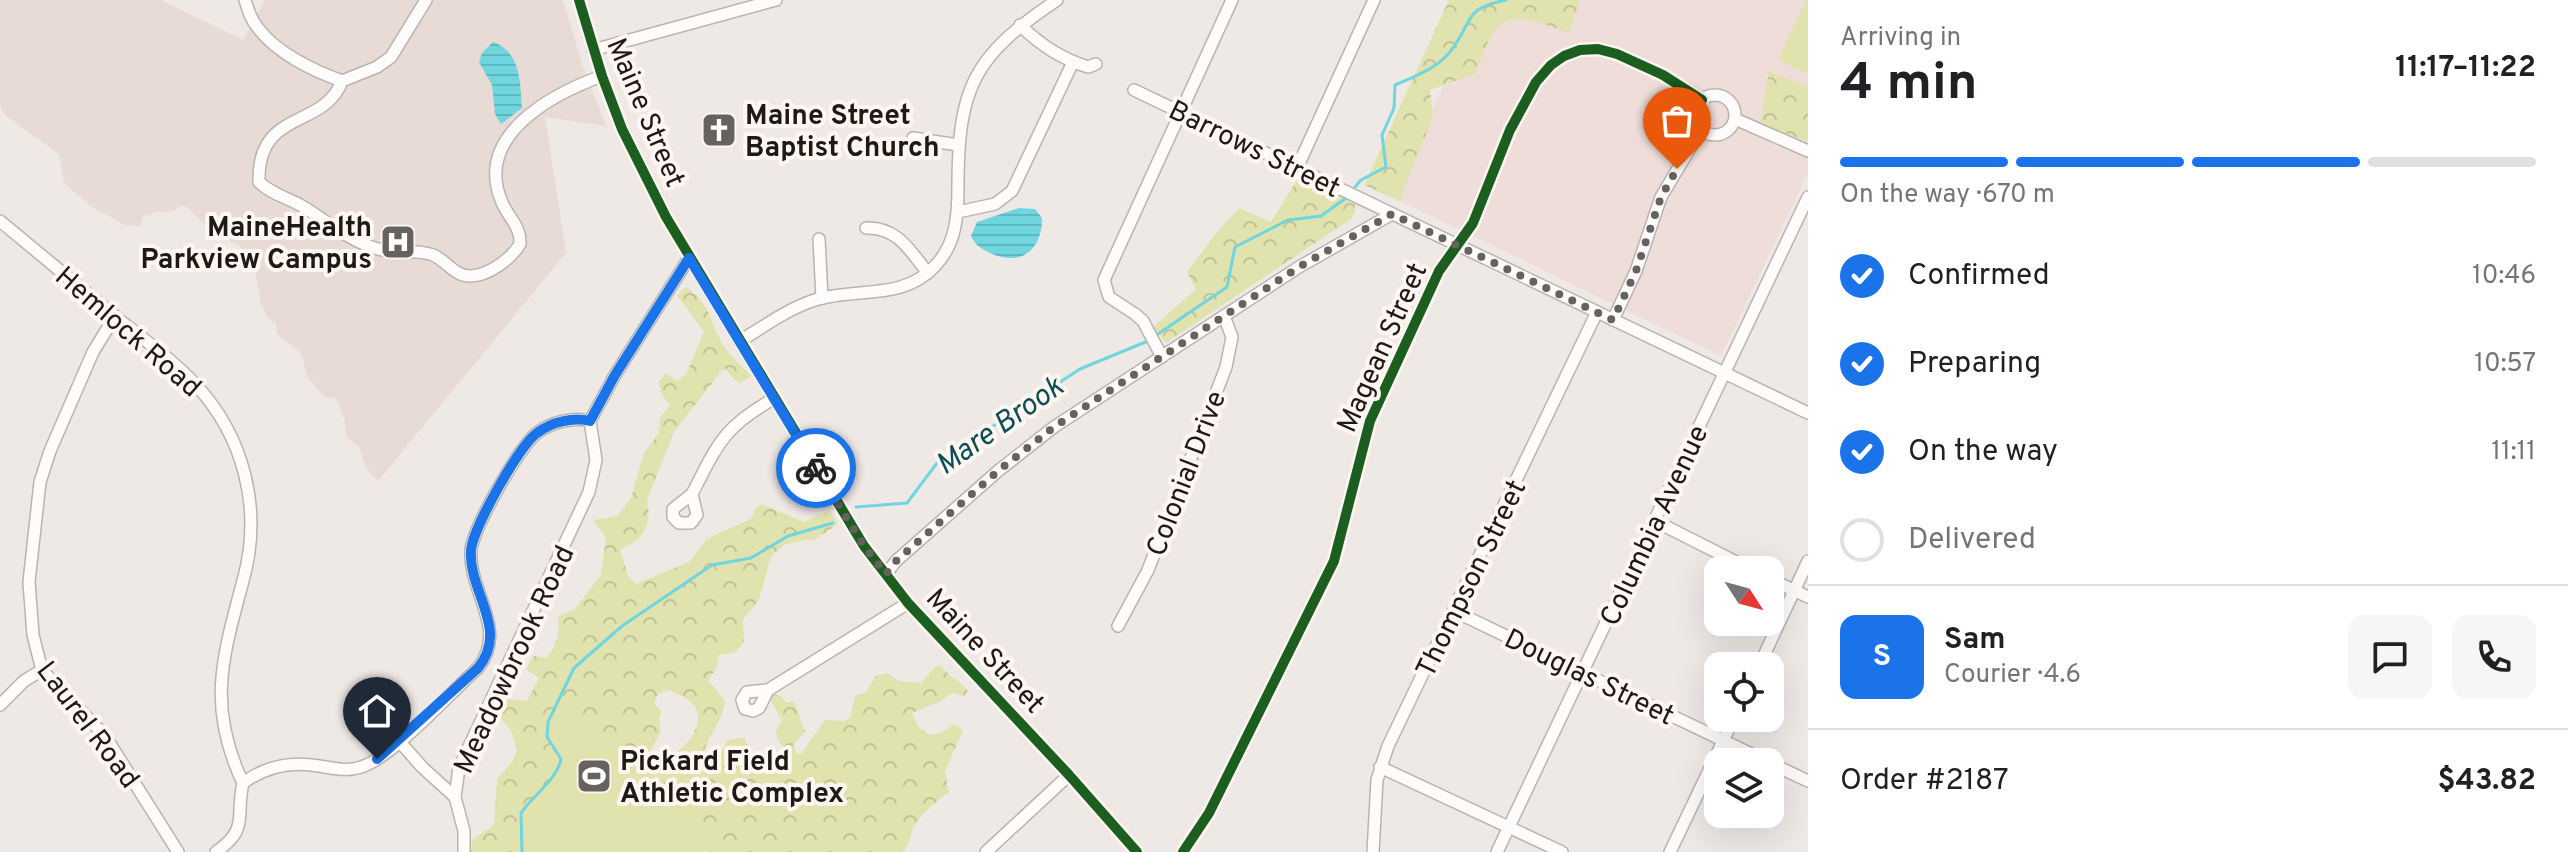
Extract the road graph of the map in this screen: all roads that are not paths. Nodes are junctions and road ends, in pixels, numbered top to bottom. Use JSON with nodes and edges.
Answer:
{"nodes":[{"id":1,"x":245,"y":0,"type":"edge"},
{"id":2,"x":426,"y":0,"type":"edge"},
{"id":3,"x":579,"y":0,"type":"edge"},
{"id":4,"x":776,"y":0,"type":"edge"},
{"id":5,"x":1057,"y":0,"type":"edge"},
{"id":6,"x":1232,"y":0,"type":"edge"},
{"id":7,"x":1374,"y":0,"type":"edge"},
{"id":8,"x":1020,"y":25,"type":"junction"},
{"id":9,"x":593,"y":50,"type":"junction"},
{"id":10,"x":1073,"y":62,"type":"junction"},
{"id":11,"x":1096,"y":64,"type":"dead end"},
{"id":12,"x":602,"y":76,"type":"junction"},
{"id":13,"x":342,"y":81,"type":"junction"},
{"id":14,"x":1134,"y":90,"type":"dead end"},
{"id":15,"x":1702,"y":100,"type":"junction"},
{"id":16,"x":1180,"y":112,"type":"junction"},
{"id":17,"x":1735,"y":119,"type":"junction"},
{"id":18,"x":1701,"y":130,"type":"junction"},
{"id":19,"x":913,"y":138,"type":"dead end"},
{"id":20,"x":958,"y":145,"type":"junction"},
{"id":21,"x":1808,"y":151,"type":"edge"},
{"id":22,"x":1297,"y":168,"type":"junction"},
{"id":23,"x":1808,"y":197,"type":"edge"},
{"id":24,"x":958,"y":212,"type":"junction"},
{"id":25,"x":1392,"y":214,"type":"junction"},
{"id":26,"x":0,"y":221,"type":"edge"},
{"id":27,"x":866,"y":228,"type":"dead end"},
{"id":28,"x":819,"y":239,"type":"dead end"},
{"id":29,"x":1458,"y":245,"type":"junction"},
{"id":30,"x":689,"y":258,"type":"junction"},
{"id":31,"x":928,"y":273,"type":"junction"},
{"id":32,"x":822,"y":298,"type":"junction"},
{"id":33,"x":1597,"y":312,"type":"junction"},
{"id":34,"x":115,"y":316,"type":"junction"},
{"id":35,"x":1224,"y":316,"type":"junction"},
{"id":36,"x":1613,"y":320,"type":"junction"},
{"id":37,"x":740,"y":341,"type":"junction"},
{"id":38,"x":1162,"y":357,"type":"junction"},
{"id":39,"x":1725,"y":372,"type":"junction"},
{"id":40,"x":775,"y":398,"type":"junction"},
{"id":41,"x":1808,"y":413,"type":"edge"},
{"id":42,"x":590,"y":421,"type":"junction"},
{"id":43,"x":692,"y":494,"type":"dead end"},
{"id":44,"x":1655,"y":521,"type":"junction"},
{"id":45,"x":1724,"y":556,"type":"edge"},
{"id":46,"x":1808,"y":561,"type":"edge"},
{"id":47,"x":886,"y":574,"type":"junction"},
{"id":48,"x":1784,"y":585,"type":"edge"},
{"id":49,"x":1794,"y":590,"type":"junction"},
{"id":50,"x":1808,"y":597,"type":"edge"},
{"id":51,"x":908,"y":603,"type":"junction"},
{"id":52,"x":1454,"y":611,"type":"junction"},
{"id":53,"x":1118,"y":626,"type":"dead end"},
{"id":54,"x":1765,"y":652,"type":"edge"},
{"id":55,"x":42,"y":670,"type":"junction"},
{"id":56,"x":1582,"y":672,"type":"junction"},
{"id":57,"x":768,"y":690,"type":"dead end"},
{"id":58,"x":0,"y":705,"type":"edge"},
{"id":59,"x":1727,"y":732,"type":"edge"},
{"id":60,"x":1723,"y":740,"type":"junction"},
{"id":61,"x":399,"y":741,"type":"junction"},
{"id":62,"x":1740,"y":748,"type":"edge"},
{"id":63,"x":1380,"y":767,"type":"junction"},
{"id":64,"x":1784,"y":769,"type":"edge"},
{"id":65,"x":1069,"y":775,"type":"junction"},
{"id":66,"x":1808,"y":781,"type":"edge"},
{"id":67,"x":243,"y":783,"type":"junction"},
{"id":68,"x":455,"y":797,"type":"junction"},
{"id":69,"x":1509,"y":827,"type":"junction"},
{"id":70,"x":178,"y":852,"type":"edge"},
{"id":71,"x":216,"y":852,"type":"edge"},
{"id":72,"x":464,"y":852,"type":"edge"},
{"id":73,"x":986,"y":852,"type":"edge"},
{"id":74,"x":1137,"y":852,"type":"edge"},
{"id":75,"x":1183,"y":852,"type":"edge"},
{"id":76,"x":1373,"y":852,"type":"edge"},
{"id":77,"x":1497,"y":852,"type":"edge"},
{"id":78,"x":1562,"y":852,"type":"edge"},
{"id":79,"x":1670,"y":852,"type":"edge"}],
"edges":[{"from":1,"to":13,"type":"street"},
{"from":2,"to":13,"type":"street"},
{"from":3,"to":9,"type":"street","name":"Maine Street"},
{"from":4,"to":9,"type":"street"},
{"from":5,"to":8,"type":"street"},
{"from":6,"to":16,"type":"street"},
{"from":7,"to":22,"type":"street"},
{"from":8,"to":10,"type":"street"},
{"from":8,"to":20,"type":"street"},
{"from":9,"to":12,"type":"street","name":"Maine Street"},
{"from":10,"to":11,"type":"street"},
{"from":10,"to":24,"type":"street"},
{"from":12,"to":13,"type":"street"},
{"from":12,"to":30,"type":"street","name":"Maine Street"},
{"from":14,"to":16,"type":"street","name":"Barrows Street"},
{"from":15,"to":17,"type":"street","name":"Magean Street"},
{"from":15,"to":18,"type":"street"},
{"from":15,"to":29,"type":"street","name":"Magean Street"},
{"from":16,"to":22,"type":"street","name":"Barrows Street"},
{"from":16,"to":38,"type":"street"},
{"from":17,"to":18,"type":"street"},
{"from":17,"to":21,"type":"street","name":"Magean Street"},
{"from":18,"to":36,"type":"street"},
{"from":19,"to":20,"type":"street"},
{"from":20,"to":24,"type":"street"},
{"from":22,"to":25,"type":"street","name":"Barrows Street"},
{"from":23,"to":39,"type":"street","name":"Columbia Avenue"},
{"from":24,"to":31,"type":"street"},
{"from":25,"to":29,"type":"street","name":"Barrows Street"},
{"from":25,"to":35,"type":"street"},
{"from":26,"to":34,"type":"street","name":"Hemlock Road"},
{"from":27,"to":31,"type":"street"},
{"from":28,"to":32,"type":"street"},
{"from":29,"to":33,"type":"street","name":"Barrows Street"},
{"from":29,"to":75,"type":"street","name":"Magean Street"},
{"from":30,"to":37,"type":"street","name":"Maine Street"},
{"from":30,"to":42,"type":"street"},
{"from":31,"to":32,"type":"street"},
{"from":32,"to":37,"type":"street"},
{"from":33,"to":36,"type":"street","name":"Barrows Street"},
{"from":33,"to":52,"type":"street","name":"Thompson Street"},
{"from":34,"to":55,"type":"street","name":"Laurel Road"},
{"from":34,"to":67,"type":"street","name":"Hemlock Road"},
{"from":35,"to":38,"type":"street"},
{"from":35,"to":53,"type":"street","name":"Colonial Drive"},
{"from":36,"to":39,"type":"street","name":"Barrows Street"},
{"from":37,"to":40,"type":"street","name":"Maine Street"},
{"from":38,"to":47,"type":"street"},
{"from":39,"to":41,"type":"street","name":"Barrows Street"},
{"from":39,"to":44,"type":"street","name":"Columbia Avenue"},
{"from":40,"to":43,"type":"street"},
{"from":40,"to":47,"type":"street","name":"Maine Street"},
{"from":42,"to":61,"type":"street"},
{"from":42,"to":68,"type":"street","name":"Meadowbrook Road"},
{"from":44,"to":45,"type":"street"},
{"from":44,"to":56,"type":"street","name":"Columbia Avenue"},
{"from":46,"to":49,"type":"street"},
{"from":47,"to":51,"type":"street","name":"Maine Street"},
{"from":48,"to":49,"type":"street"},
{"from":49,"to":50,"type":"street"},
{"from":49,"to":54,"type":"street"},
{"from":51,"to":57,"type":"street"},
{"from":51,"to":65,"type":"street","name":"Maine Street"},
{"from":52,"to":56,"type":"street","name":"Douglas Street"},
{"from":52,"to":63,"type":"street","name":"Thompson Street"},
{"from":55,"to":58,"type":"street"},
{"from":55,"to":70,"type":"street","name":"Laurel Road"},
{"from":56,"to":60,"type":"street","name":"Douglas Street"},
{"from":56,"to":69,"type":"street","name":"Columbia Avenue"},
{"from":59,"to":60,"type":"street"},
{"from":60,"to":62,"type":"street","name":"Douglas Street"},
{"from":60,"to":79,"type":"street"},
{"from":61,"to":67,"type":"street"},
{"from":61,"to":68,"type":"street"},
{"from":63,"to":69,"type":"street"},
{"from":63,"to":76,"type":"street","name":"Thompson Street"},
{"from":64,"to":66,"type":"street","name":"Douglas Street"},
{"from":65,"to":73,"type":"street"},
{"from":65,"to":74,"type":"street","name":"Maine Street"},
{"from":67,"to":71,"type":"street"},
{"from":68,"to":72,"type":"street","name":"Meadowbrook Road"},
{"from":69,"to":77,"type":"street","name":"Columbia Avenue"},
{"from":69,"to":78,"type":"street"}]}
